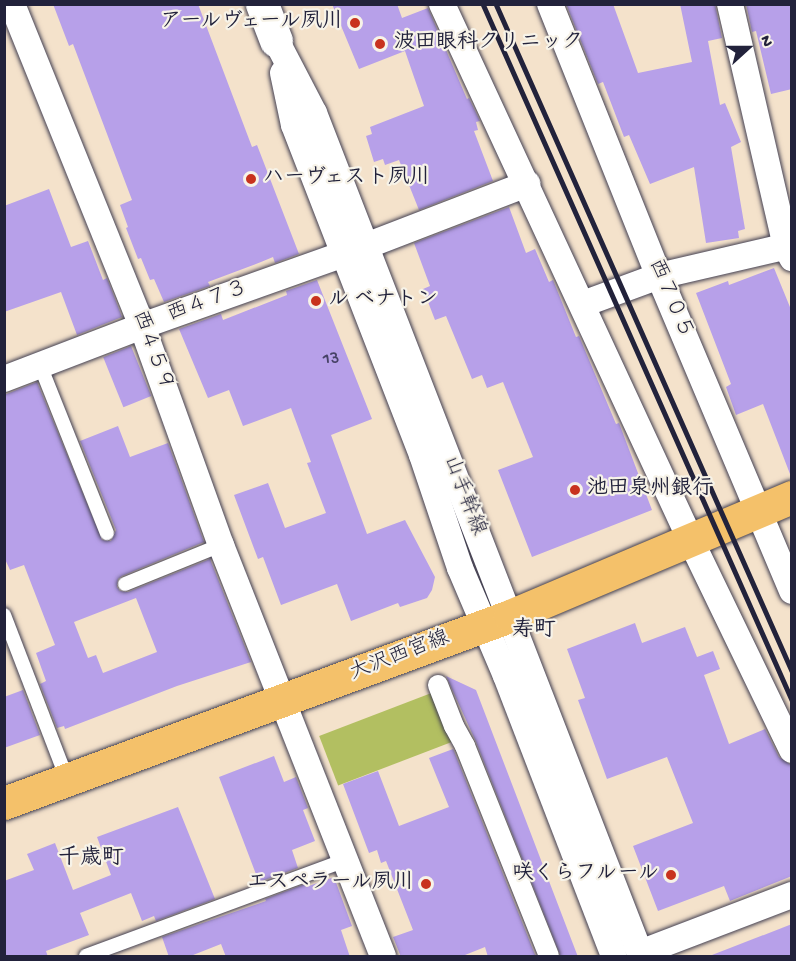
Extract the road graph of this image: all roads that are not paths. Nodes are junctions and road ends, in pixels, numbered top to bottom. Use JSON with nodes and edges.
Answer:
{"nodes":[{"id":1,"x":12,"y":4,"type":"edge"},
{"id":2,"x":262,"y":4,"type":"edge"},
{"id":3,"x":442,"y":4,"type":"edge"},
{"id":4,"x":550,"y":4,"type":"edge"},
{"id":5,"x":730,"y":4,"type":"edge"},
{"id":6,"x":276,"y":40,"type":"joint"},
{"id":7,"x":527,"y":184,"type":"junction"},
{"id":8,"x":355,"y":250,"type":"junction"},
{"id":9,"x":790,"y":250,"type":"edge"},
{"id":10,"x":659,"y":276,"type":"junction"},
{"id":11,"x":583,"y":304,"type":"junction"},
{"id":12,"x":142,"y":326,"type":"junction"},
{"id":13,"x":40,"y":365,"type":"junction"},
{"id":14,"x":4,"y":379,"type":"edge"},
{"id":15,"x":792,"y":497,"type":"edge"},
{"id":16,"x":758,"y":512,"type":"junction"},
{"id":17,"x":107,"y":533,"type":"dead end"},
{"id":18,"x":691,"y":541,"type":"junction"},
{"id":19,"x":221,"y":545,"type":"junction"},
{"id":20,"x":125,"y":584,"type":"dead end"},
{"id":21,"x":792,"y":591,"type":"edge"},
{"id":22,"x":4,"y":615,"type":"edge"},
{"id":23,"x":497,"y":620,"type":"junction"},
{"id":24,"x":438,"y":685,"type":"dead end"},
{"id":25,"x":282,"y":700,"type":"junction"},
{"id":26,"x":792,"y":750,"type":"edge"},
{"id":27,"x":67,"y":779,"type":"junction"},
{"id":28,"x":4,"y":803,"type":"edge"},
{"id":29,"x":345,"y":860,"type":"junction"},
{"id":30,"x":792,"y":895,"type":"edge"},
{"id":31,"x":640,"y":955,"type":"edge"},
{"id":32,"x":86,"y":957,"type":"edge"},
{"id":33,"x":383,"y":957,"type":"edge"},
{"id":34,"x":549,"y":957,"type":"edge"},
{"id":35,"x":614,"y":957,"type":"edge"}],
"edges":[{"from":1,"to":12,"type":"street","name":"西４５９"},
{"from":2,"to":6,"type":"street","name":"山手幹線"},
{"from":3,"to":7,"type":"street"},
{"from":4,"to":10,"type":"street","name":"西７０５"},
{"from":5,"to":9,"type":"street"},
{"from":6,"to":8,"type":"street","name":"山手幹線"},
{"from":7,"to":8,"type":"street","name":"西４７３"},
{"from":7,"to":11,"type":"street"},
{"from":8,"to":12,"type":"street","name":"西４７３"},
{"from":8,"to":23,"type":"street","name":"山手幹線"},
{"from":9,"to":10,"type":"street"},
{"from":10,"to":11,"type":"street"},
{"from":10,"to":16,"type":"street","name":"西７０５"},
{"from":11,"to":18,"type":"street"},
{"from":12,"to":13,"type":"street","name":"西４７３"},
{"from":12,"to":19,"type":"street","name":"西４５９"},
{"from":13,"to":14,"type":"street","name":"西４７３"},
{"from":13,"to":17,"type":"lane"},
{"from":15,"to":16,"type":"main road","name":"大沢西宮線"},
{"from":16,"to":18,"type":"main road","name":"大沢西宮線"},
{"from":16,"to":21,"type":"street","name":"西７０５"},
{"from":18,"to":23,"type":"main road","name":"大沢西宮線"},
{"from":18,"to":26,"type":"street"},
{"from":19,"to":20,"type":"lane"},
{"from":19,"to":25,"type":"street","name":"西４５９"},
{"from":22,"to":27,"type":"lane"},
{"from":23,"to":25,"type":"main road","name":"大沢西宮線"},
{"from":23,"to":31,"type":"street","name":"山手幹線"},
{"from":23,"to":35,"type":"street","name":"山手幹線"},
{"from":24,"to":34,"type":"street"},
{"from":25,"to":27,"type":"main road","name":"大沢西宮線"},
{"from":25,"to":29,"type":"street","name":"西４５９"},
{"from":27,"to":28,"type":"main road","name":"大沢西宮線"},
{"from":29,"to":32,"type":"lane"},
{"from":29,"to":33,"type":"street","name":"西４５９"},
{"from":30,"to":31,"type":"street"}]}
